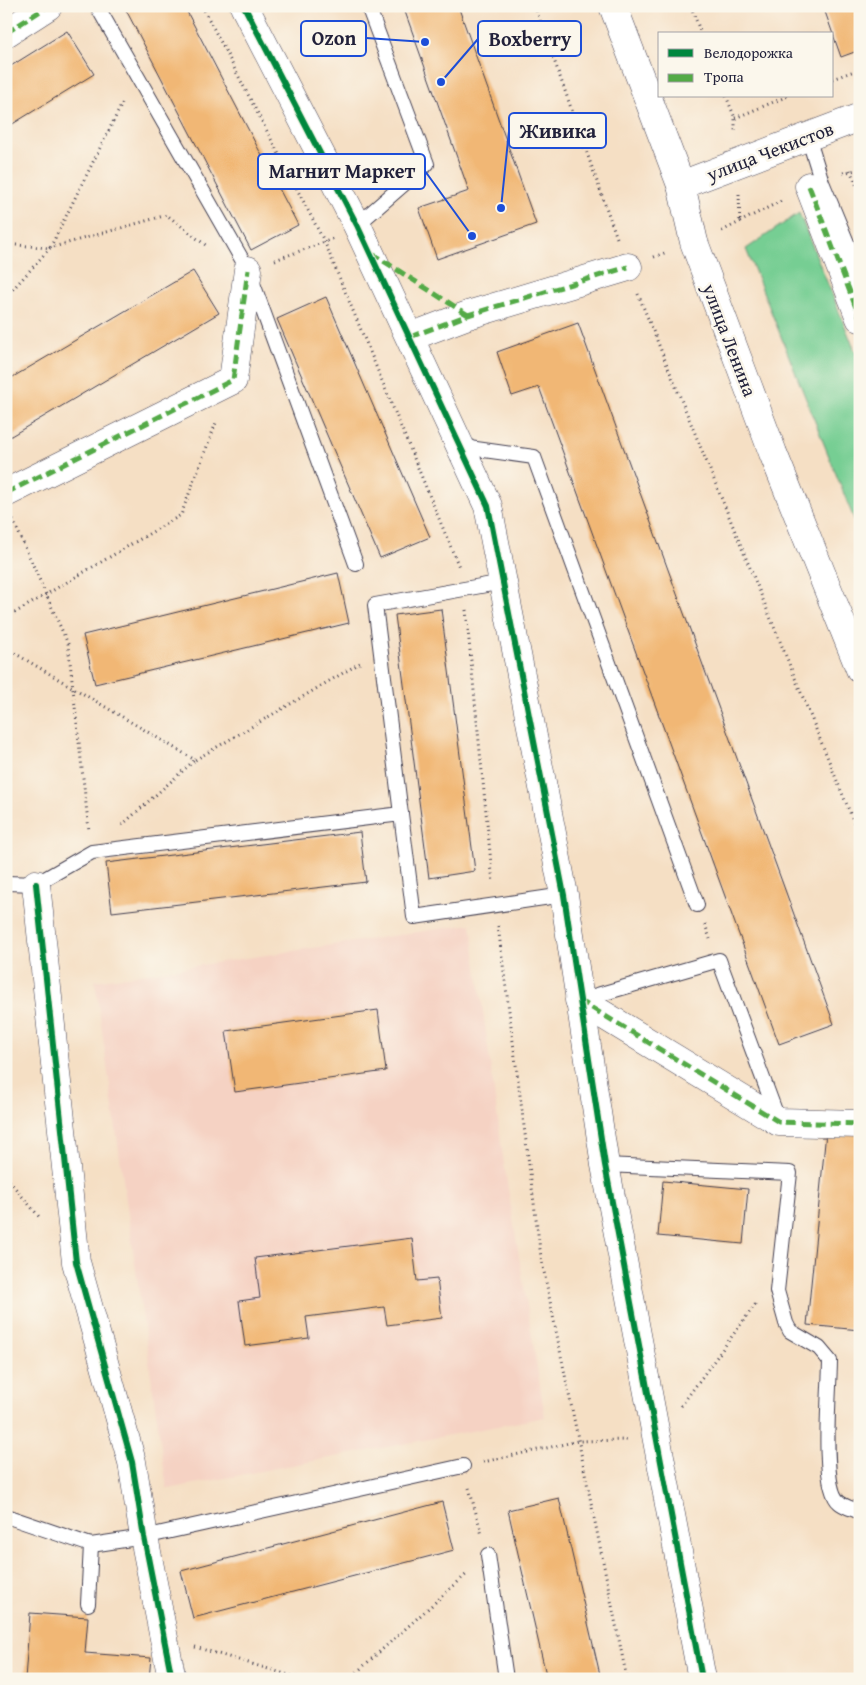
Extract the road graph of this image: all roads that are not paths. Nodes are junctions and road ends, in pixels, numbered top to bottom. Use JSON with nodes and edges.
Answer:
{"nodes":[{"id":1,"x":48,"y":6,"type":"edge"},
{"id":2,"x":96,"y":6,"type":"edge"},
{"id":3,"x":244,"y":6,"type":"edge"},
{"id":4,"x":368,"y":6,"type":"edge"},
{"id":5,"x":613,"y":6,"type":"edge"},
{"id":6,"x":6,"y":32,"type":"edge"},
{"id":7,"x":860,"y":117,"type":"edge"},
{"id":8,"x":808,"y":137,"type":"junction"},
{"id":9,"x":815,"y":184,"type":"junction"},
{"id":10,"x":681,"y":185,"type":"junction"},
{"id":11,"x":357,"y":225,"type":"junction"},
{"id":12,"x":628,"y":267,"type":"road end"},
{"id":13,"x":248,"y":270,"type":"junction"},
{"id":14,"x":860,"y":274,"type":"edge"},
{"id":15,"x":860,"y":318,"type":"edge"},
{"id":16,"x":410,"y":337,"type":"junction"},
{"id":17,"x":462,"y":447,"type":"junction"},
{"id":18,"x":8,"y":504,"type":"edge"},
{"id":19,"x":356,"y":564,"type":"dead end"},
{"id":20,"x":503,"y":582,"type":"junction"},
{"id":21,"x":860,"y":669,"type":"edge"},
{"id":22,"x":401,"y":814,"type":"junction"},
{"id":23,"x":6,"y":883,"type":"edge"},
{"id":24,"x":36,"y":884,"type":"junction"},
{"id":25,"x":564,"y":895,"type":"junction"},
{"id":26,"x":697,"y":905,"type":"road end"},
{"id":27,"x":579,"y":1000,"type":"junction"},
{"id":28,"x":779,"y":1122,"type":"junction"},
{"id":29,"x":860,"y":1124,"type":"edge"},
{"id":30,"x":605,"y":1165,"type":"junction"},
{"id":31,"x":462,"y":1466,"type":"road end"},
{"id":32,"x":860,"y":1512,"type":"edge"},
{"id":33,"x":6,"y":1516,"type":"edge"},
{"id":34,"x":144,"y":1537,"type":"junction"},
{"id":35,"x":91,"y":1546,"type":"junction"},
{"id":36,"x":488,"y":1555,"type":"road end"},
{"id":37,"x":88,"y":1604,"type":"dead end"},
{"id":38,"x":172,"y":1679,"type":"edge"},
{"id":39,"x":506,"y":1679,"type":"edge"},
{"id":40,"x":702,"y":1679,"type":"edge"}],
"edges":[{"from":1,"to":6,"type":"street"},
{"from":2,"to":13,"type":"lane"},
{"from":3,"to":11,"type":"street"},
{"from":4,"to":11,"type":"lane"},
{"from":5,"to":10,"type":"street","name":"улица Ленина"},
{"from":7,"to":8,"type":"street","name":"улица Чекистов"},
{"from":8,"to":9,"type":"lane"},
{"from":8,"to":10,"type":"street","name":"улица Чекистов"},
{"from":9,"to":14,"type":"lane"},
{"from":9,"to":15,"type":"street"},
{"from":10,"to":21,"type":"street","name":"улица Ленина"},
{"from":11,"to":16,"type":"street"},
{"from":12,"to":16,"type":"street"},
{"from":13,"to":18,"type":"street"},
{"from":13,"to":19,"type":"lane"},
{"from":16,"to":17,"type":"street"},
{"from":17,"to":20,"type":"street"},
{"from":17,"to":26,"type":"lane"},
{"from":20,"to":22,"type":"lane"},
{"from":20,"to":25,"type":"street"},
{"from":22,"to":24,"type":"lane"},
{"from":22,"to":25,"type":"lane"},
{"from":23,"to":24,"type":"lane"},
{"from":24,"to":34,"type":"street"},
{"from":25,"to":27,"type":"street"},
{"from":27,"to":28,"type":"street"},
{"from":27,"to":28,"type":"lane"},
{"from":27,"to":30,"type":"street"},
{"from":28,"to":29,"type":"street"},
{"from":30,"to":32,"type":"lane"},
{"from":30,"to":40,"type":"street"},
{"from":31,"to":34,"type":"lane"},
{"from":33,"to":35,"type":"lane"},
{"from":34,"to":35,"type":"lane"},
{"from":34,"to":38,"type":"street"},
{"from":35,"to":37,"type":"lane"},
{"from":36,"to":39,"type":"lane"}]}
